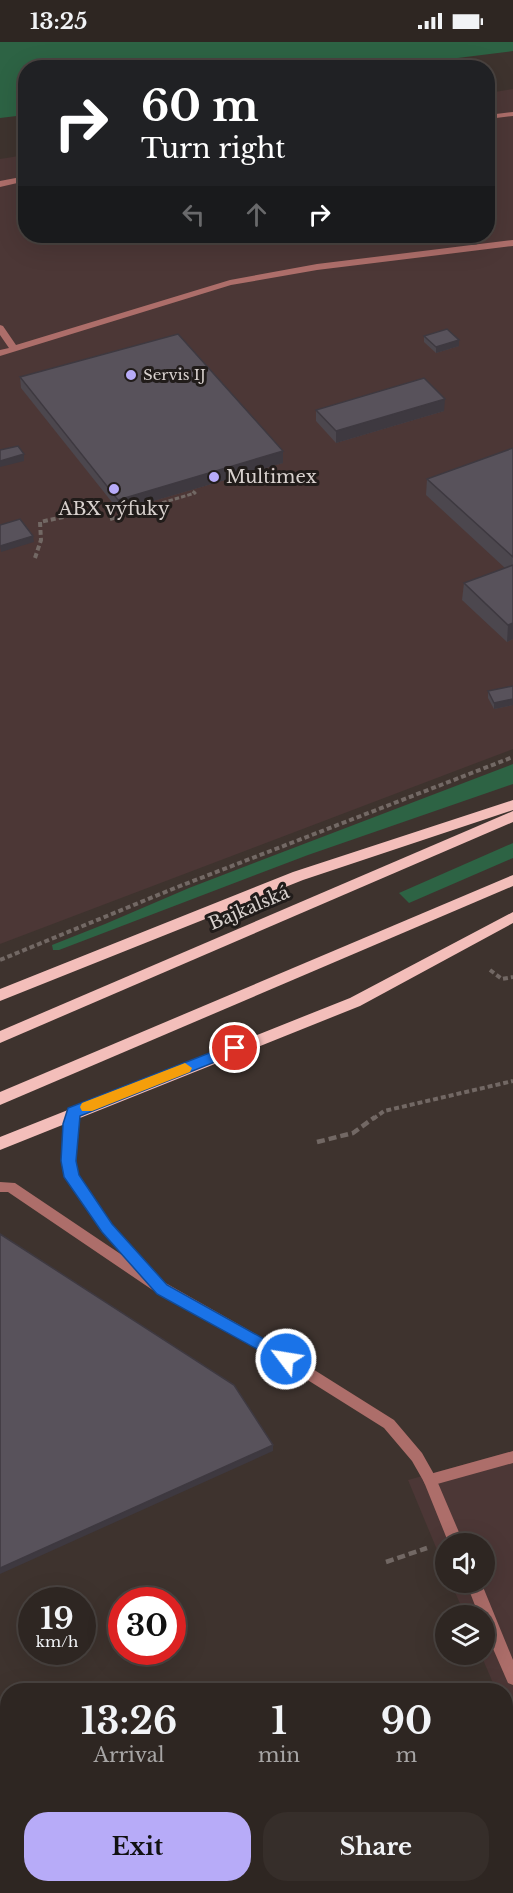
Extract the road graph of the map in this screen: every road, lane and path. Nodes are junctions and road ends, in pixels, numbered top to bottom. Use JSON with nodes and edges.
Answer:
{"nodes":[{"id":1,"x":513,"y":114,"type":"edge"},
{"id":2,"x":495,"y":116,"type":"edge"},
{"id":3,"x":18,"y":180,"type":"edge"},
{"id":4,"x":0,"y":183,"type":"edge"},
{"id":5,"x":513,"y":243,"type":"edge"},
{"id":6,"x":0,"y":328,"type":"edge"},
{"id":7,"x":14,"y":349,"type":"junction"},
{"id":8,"x":0,"y":353,"type":"edge"},
{"id":9,"x":191,"y":490,"type":"edge"},
{"id":10,"x":77,"y":514,"type":"dead end"},
{"id":11,"x":110,"y":519,"type":"dead end"},
{"id":12,"x":35,"y":558,"type":"dead end"},
{"id":13,"x":513,"y":757,"type":"edge"},
{"id":14,"x":513,"y":805,"type":"edge"},
{"id":15,"x":513,"y":816,"type":"edge"},
{"id":16,"x":513,"y":880,"type":"edge"},
{"id":17,"x":513,"y":917,"type":"edge"},
{"id":18,"x":0,"y":960,"type":"edge"},
{"id":19,"x":490,"y":970,"type":"dead end"},
{"id":20,"x":513,"y":977,"type":"edge"},
{"id":21,"x":0,"y":994,"type":"edge"},
{"id":22,"x":0,"y":1037,"type":"edge"},
{"id":23,"x":513,"y":1081,"type":"edge"},
{"id":24,"x":0,"y":1099,"type":"edge"},
{"id":25,"x":73,"y":1112,"type":"junction"},
{"id":26,"x":317,"y":1142,"type":"dead end"},
{"id":27,"x":0,"y":1144,"type":"edge"},
{"id":28,"x":0,"y":1187,"type":"edge"},
{"id":29,"x":162,"y":1290,"type":"junction"},
{"id":30,"x":513,"y":1457,"type":"edge"},
{"id":31,"x":430,"y":1480,"type":"junction"},
{"id":32,"x":452,"y":1533,"type":"edge"},
{"id":33,"x":428,"y":1548,"type":"dead end"},
{"id":34,"x":386,"y":1562,"type":"dead end"},
{"id":35,"x":478,"y":1593,"type":"edge"},
{"id":36,"x":513,"y":1678,"type":"edge"}],
"edges":[{"from":1,"to":2,"type":"street"},
{"from":3,"to":4,"type":"street"},
{"from":5,"to":7,"type":"street"},
{"from":6,"to":7,"type":"street"},
{"from":7,"to":8,"type":"street"},
{"from":9,"to":11,"type":"path"},
{"from":10,"to":12,"type":"path"},
{"from":13,"to":18,"type":"path"},
{"from":14,"to":21,"type":"main road"},
{"from":15,"to":22,"type":"main road","name":"Bajkalská"},
{"from":16,"to":24,"type":"main road"},
{"from":17,"to":25,"type":"main road"},
{"from":19,"to":20,"type":"path"},
{"from":23,"to":26,"type":"path"},
{"from":25,"to":27,"type":"main road"},
{"from":25,"to":29,"type":"street"},
{"from":28,"to":29,"type":"street"},
{"from":29,"to":31,"type":"street"},
{"from":30,"to":31,"type":"street"},
{"from":31,"to":32,"type":"street"},
{"from":33,"to":34,"type":"path"},
{"from":35,"to":36,"type":"street"}]}
